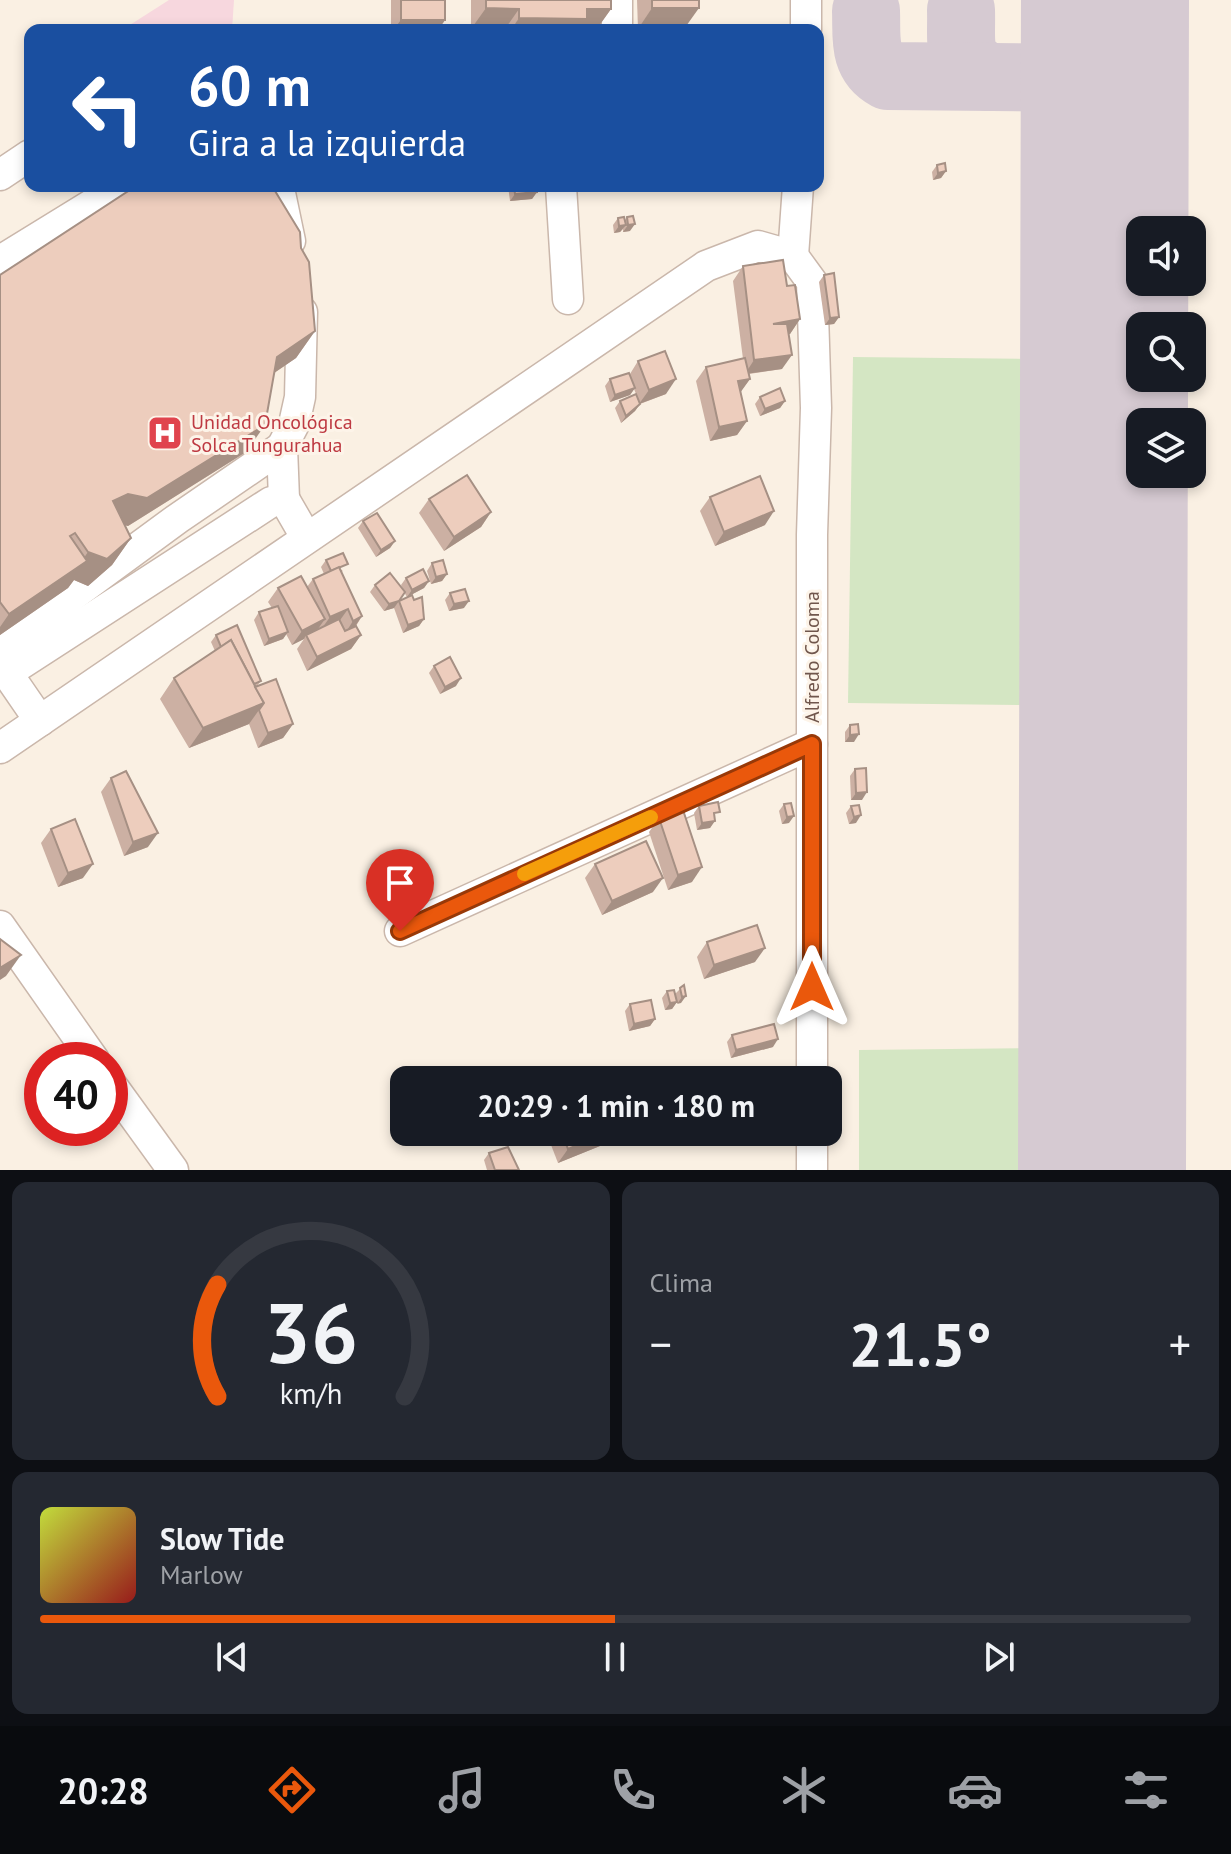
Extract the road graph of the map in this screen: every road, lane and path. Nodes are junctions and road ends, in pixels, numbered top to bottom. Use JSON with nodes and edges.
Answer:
{"nodes":[{"id":1,"x":617,"y":0,"type":"edge"},
{"id":2,"x":806,"y":0,"type":"edge"},
{"id":3,"x":617,"y":24,"type":"edge"},
{"id":4,"x":806,"y":24,"type":"edge"},
{"id":5,"x":24,"y":159,"type":"edge"},
{"id":6,"x":0,"y":175,"type":"edge"},
{"id":7,"x":112,"y":192,"type":"edge"},
{"id":8,"x":279,"y":192,"type":"edge"},
{"id":9,"x":561,"y":192,"type":"edge"},
{"id":10,"x":798,"y":192,"type":"edge"},
{"id":11,"x":793,"y":256,"type":"junction"},
{"id":12,"x":0,"y":261,"type":"edge"},
{"id":13,"x":568,"y":299,"type":"dead end"},
{"id":14,"x":282,"y":447,"type":"junction"},
{"id":15,"x":284,"y":499,"type":"junction"},
{"id":16,"x":306,"y":537,"type":"junction"},
{"id":17,"x":2,"y":661,"type":"edge"},
{"id":18,"x":40,"y":721,"type":"junction"},
{"id":19,"x":812,"y":744,"type":"junction"},
{"id":20,"x":0,"y":748,"type":"edge"},
{"id":21,"x":0,"y":926,"type":"edge"},
{"id":22,"x":400,"y":931,"type":"dead end"},
{"id":23,"x":81,"y":1042,"type":"edge"},
{"id":24,"x":812,"y":1066,"type":"edge"},
{"id":25,"x":128,"y":1111,"type":"edge"},
{"id":26,"x":812,"y":1146,"type":"edge"},
{"id":27,"x":164,"y":1166,"type":"edge"},
{"id":28,"x":812,"y":1170,"type":"edge"}],
"edges":[{"from":1,"to":3,"type":"street"},
{"from":2,"to":4,"type":"street"},
{"from":5,"to":6,"type":"street"},
{"from":7,"to":12,"type":"street"},
{"from":8,"to":14,"type":"street"},
{"from":9,"to":13,"type":"street"},
{"from":10,"to":11,"type":"street"},
{"from":11,"to":16,"type":"street"},
{"from":11,"to":19,"type":"street","name":"Alfredo Coloma"},
{"from":14,"to":15,"type":"street"},
{"from":14,"to":17,"type":"street"},
{"from":15,"to":16,"type":"street"},
{"from":15,"to":17,"type":"street"},
{"from":16,"to":18,"type":"street"},
{"from":17,"to":18,"type":"street"},
{"from":18,"to":20,"type":"street"},
{"from":19,"to":22,"type":"street"},
{"from":19,"to":24,"type":"street","name":"Alfredo Coloma"},
{"from":21,"to":23,"type":"street"},
{"from":25,"to":27,"type":"street"},
{"from":26,"to":28,"type":"street"}]}
